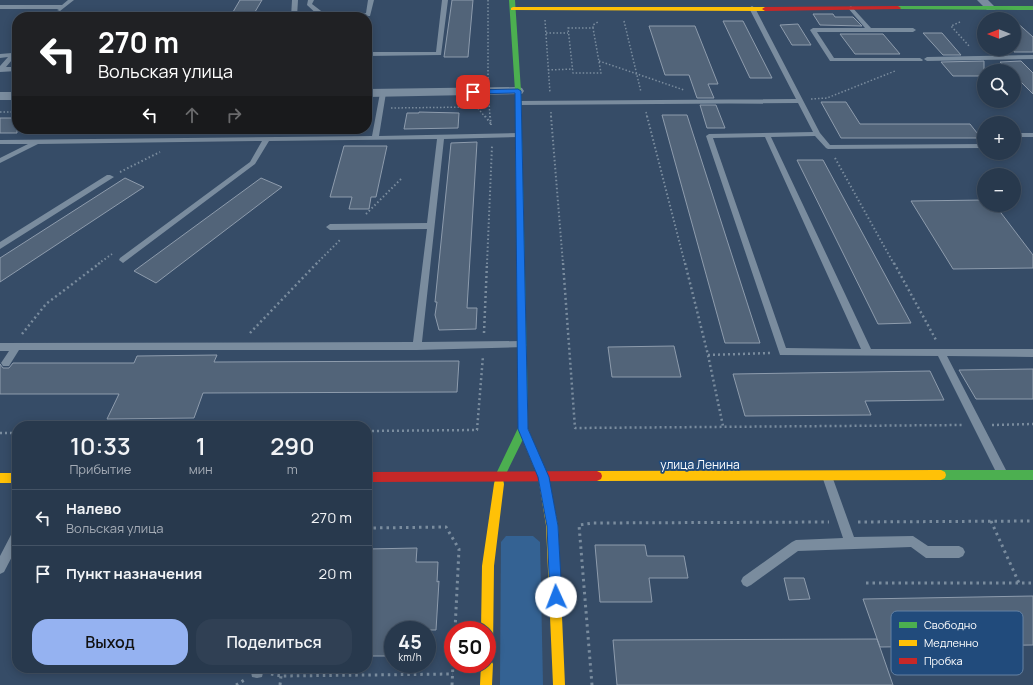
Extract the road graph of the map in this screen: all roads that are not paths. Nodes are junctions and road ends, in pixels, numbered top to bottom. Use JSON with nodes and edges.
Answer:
{"nodes":[{"id":1,"x":71,"y":0,"type":"edge"},
{"id":2,"x":295,"y":0,"type":"edge"},
{"id":3,"x":311,"y":0,"type":"edge"},
{"id":4,"x":371,"y":0,"type":"edge"},
{"id":5,"x":445,"y":0,"type":"edge"},
{"id":6,"x":982,"y":0,"type":"edge"},
{"id":7,"x":513,"y":5,"type":"edge"},
{"id":8,"x":0,"y":7,"type":"edge"},
{"id":9,"x":63,"y":7,"type":"junction"},
{"id":10,"x":752,"y":8,"type":"junction"},
{"id":11,"x":851,"y":8,"type":"junction"},
{"id":12,"x":991,"y":8,"type":"junction"},
{"id":13,"x":1033,"y":8,"type":"edge"},
{"id":14,"x":58,"y":12,"type":"edge"},
{"id":15,"x":294,"y":12,"type":"edge"},
{"id":16,"x":318,"y":12,"type":"edge"},
{"id":17,"x":369,"y":12,"type":"edge"},
{"id":18,"x":869,"y":30,"type":"junction"},
{"id":19,"x":913,"y":30,"type":"dead end"},
{"id":20,"x":12,"y":54,"type":"edge"},
{"id":21,"x":372,"y":54,"type":"edge"},
{"id":22,"x":0,"y":56,"type":"edge"},
{"id":23,"x":12,"y":57,"type":"edge"},
{"id":24,"x":1033,"y":58,"type":"edge"},
{"id":25,"x":927,"y":59,"type":"dead end"},
{"id":26,"x":920,"y":60,"type":"road end"},
{"id":27,"x":12,"y":69,"type":"edge"},
{"id":28,"x":1,"y":70,"type":"edge"},
{"id":29,"x":372,"y":93,"type":"edge"},
{"id":30,"x":384,"y":93,"type":"junction"},
{"id":31,"x":0,"y":96,"type":"edge"},
{"id":32,"x":12,"y":96,"type":"edge"},
{"id":33,"x":518,"y":97,"type":"junction"},
{"id":34,"x":799,"y":100,"type":"junction"},
{"id":35,"x":817,"y":134,"type":"junction"},
{"id":36,"x":519,"y":135,"type":"junction"},
{"id":37,"x":767,"y":135,"type":"junction"},
{"id":38,"x":1021,"y":135,"type":"edge"},
{"id":39,"x":1033,"y":135,"type":"edge"},
{"id":40,"x":441,"y":137,"type":"junction"},
{"id":41,"x":375,"y":138,"type":"junction"},
{"id":42,"x":266,"y":140,"type":"junction"},
{"id":43,"x":37,"y":141,"type":"junction"},
{"id":44,"x":0,"y":142,"type":"edge"},
{"id":45,"x":977,"y":146,"type":"edge"},
{"id":46,"x":0,"y":161,"type":"edge"},
{"id":47,"x":110,"y":177,"type":"road end"},
{"id":48,"x":430,"y":226,"type":"junction"},
{"id":49,"x":330,"y":227,"type":"dead end"},
{"id":50,"x":0,"y":246,"type":"edge"},
{"id":51,"x":123,"y":260,"type":"road end"},
{"id":52,"x":522,"y":345,"type":"junction"},
{"id":53,"x":417,"y":346,"type":"junction"},
{"id":54,"x":0,"y":347,"type":"edge"},
{"id":55,"x":16,"y":347,"type":"junction"},
{"id":56,"x":868,"y":353,"type":"junction"},
{"id":57,"x":941,"y":353,"type":"junction"},
{"id":58,"x":1033,"y":353,"type":"edge"},
{"id":59,"x":6,"y":363,"type":"dead end"},
{"id":60,"x":523,"y":429,"type":"junction"},
{"id":61,"x":1003,"y":475,"type":"junction"},
{"id":62,"x":1033,"y":475,"type":"edge"},
{"id":63,"x":500,"y":476,"type":"junction"},
{"id":64,"x":827,"y":476,"type":"junction"},
{"id":65,"x":372,"y":477,"type":"edge"},
{"id":66,"x":543,"y":477,"type":"junction"},
{"id":67,"x":0,"y":478,"type":"edge"},
{"id":68,"x":12,"y":478,"type":"edge"},
{"id":69,"x":850,"y":543,"type":"junction"},
{"id":70,"x":12,"y":545,"type":"edge"},
{"id":71,"x":959,"y":552,"type":"dead end"},
{"id":72,"x":0,"y":568,"type":"edge"},
{"id":73,"x":747,"y":580,"type":"dead end"},
{"id":74,"x":487,"y":621,"type":"edge"},
{"id":75,"x":487,"y":673,"type":"edge"},
{"id":76,"x":486,"y":685,"type":"edge"},
{"id":77,"x":559,"y":685,"type":"edge"}],
"edges":[{"from":1,"to":9,"type":"lane"},
{"from":2,"to":15,"type":"lane"},
{"from":3,"to":16,"type":"lane"},
{"from":4,"to":17,"type":"lane"},
{"from":5,"to":21,"type":"lane"},
{"from":6,"to":12,"type":"street"},
{"from":7,"to":10,"type":"main road"},
{"from":7,"to":33,"type":"main road"},
{"from":8,"to":9,"type":"lane"},
{"from":9,"to":14,"type":"lane"},
{"from":10,"to":11,"type":"main road"},
{"from":10,"to":34,"type":"lane"},
{"from":11,"to":12,"type":"main road"},
{"from":11,"to":18,"type":"lane"},
{"from":12,"to":13,"type":"main road"},
{"from":18,"to":19,"type":"lane"},
{"from":18,"to":26,"type":"lane"},
{"from":20,"to":22,"type":"lane"},
{"from":23,"to":28,"type":"lane"},
{"from":24,"to":25,"type":"lane"},
{"from":27,"to":28,"type":"lane"},
{"from":29,"to":30,"type":"street"},
{"from":30,"to":33,"type":"street"},
{"from":30,"to":41,"type":"lane"},
{"from":31,"to":32,"type":"street"},
{"from":33,"to":34,"type":"lane"},
{"from":33,"to":36,"type":"main road"},
{"from":34,"to":35,"type":"lane"},
{"from":35,"to":37,"type":"lane"},
{"from":35,"to":45,"type":"lane"},
{"from":36,"to":40,"type":"lane"},
{"from":36,"to":52,"type":"main road"},
{"from":37,"to":56,"type":"lane"},
{"from":37,"to":56,"type":"lane"},
{"from":38,"to":39,"type":"lane"},
{"from":40,"to":41,"type":"lane"},
{"from":40,"to":48,"type":"lane"},
{"from":41,"to":42,"type":"lane"},
{"from":42,"to":43,"type":"lane"},
{"from":42,"to":51,"type":"lane"},
{"from":43,"to":44,"type":"lane"},
{"from":43,"to":46,"type":"lane"},
{"from":47,"to":50,"type":"lane"},
{"from":48,"to":49,"type":"lane"},
{"from":48,"to":53,"type":"lane"},
{"from":52,"to":53,"type":"lane"},
{"from":52,"to":60,"type":"main road"},
{"from":53,"to":55,"type":"lane"},
{"from":54,"to":55,"type":"lane"},
{"from":55,"to":59,"type":"lane"},
{"from":56,"to":57,"type":"lane"},
{"from":57,"to":58,"type":"lane"},
{"from":57,"to":61,"type":"lane"},
{"from":60,"to":63,"type":"main road"},
{"from":60,"to":66,"type":"main road"},
{"from":61,"to":62,"type":"main road","name":"улица Ленина"},
{"from":61,"to":64,"type":"main road","name":"улица Ленина"},
{"from":63,"to":65,"type":"main road","name":"улица Ленина"},
{"from":63,"to":66,"type":"main road","name":"улица Ленина"},
{"from":63,"to":74,"type":"main road"},
{"from":64,"to":66,"type":"main road","name":"улица Ленина"},
{"from":64,"to":69,"type":"lane"},
{"from":66,"to":77,"type":"main road"},
{"from":67,"to":68,"type":"main road"},
{"from":69,"to":71,"type":"lane"},
{"from":69,"to":73,"type":"lane"},
{"from":70,"to":72,"type":"lane"},
{"from":75,"to":76,"type":"main road"}]}
